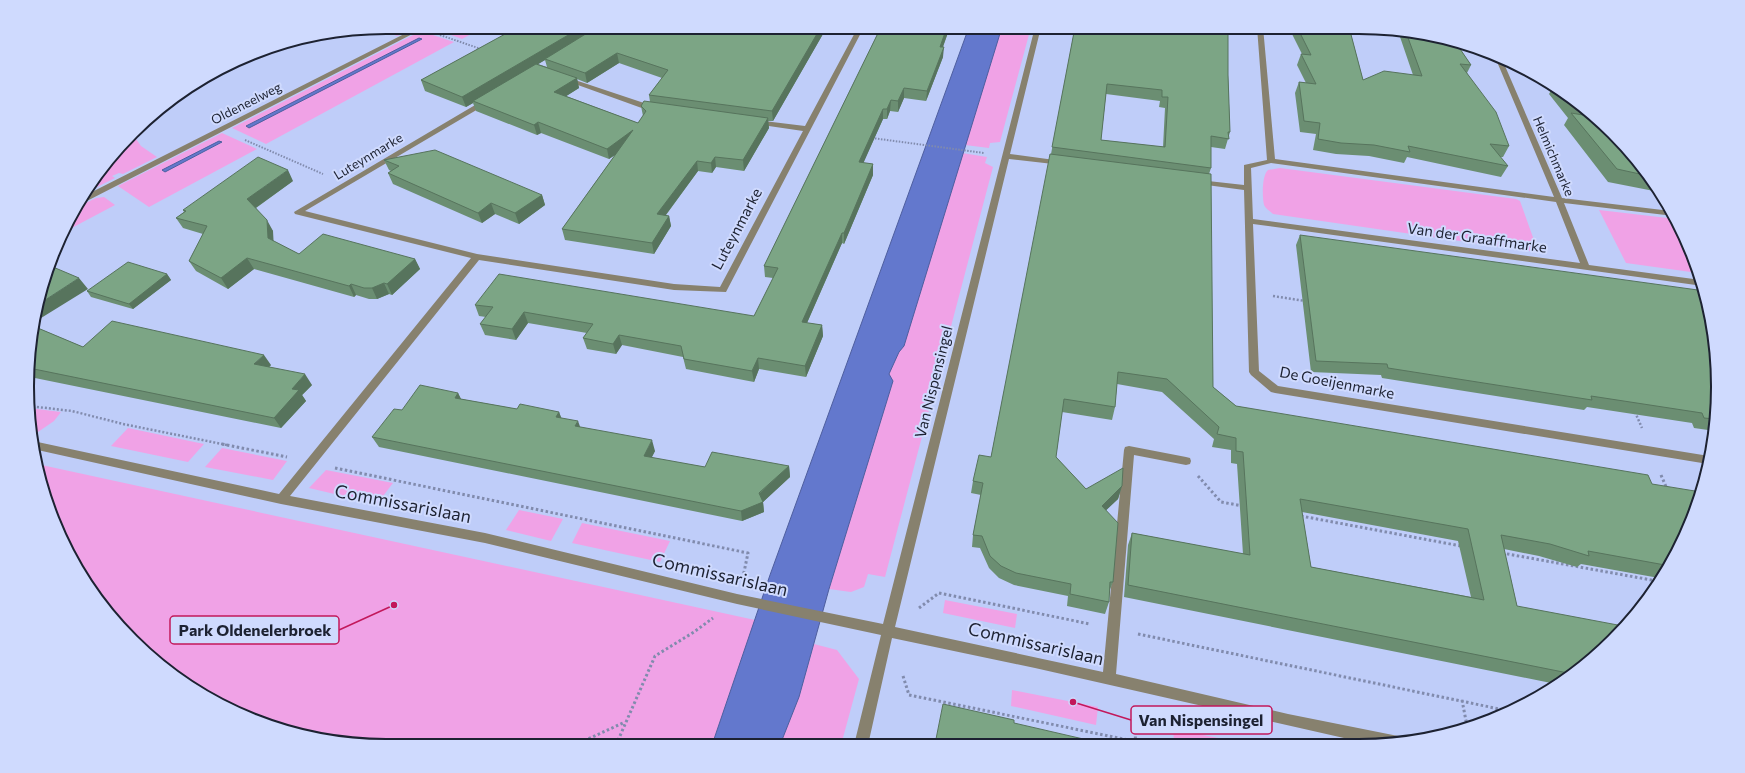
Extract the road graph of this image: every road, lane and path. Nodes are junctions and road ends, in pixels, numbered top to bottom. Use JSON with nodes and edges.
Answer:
{"nodes":[{"id":1,"x":409,"y":34,"type":"edge"},
{"id":2,"x":438,"y":34,"type":"edge"},
{"id":3,"x":857,"y":34,"type":"edge"},
{"id":4,"x":1036,"y":34,"type":"edge"},
{"id":5,"x":1261,"y":34,"type":"edge"},
{"id":6,"x":486,"y":51,"type":"edge"},
{"id":7,"x":1501,"y":65,"type":"edge"},
{"id":8,"x":560,"y":77,"type":"edge"},
{"id":9,"x":497,"y":94,"type":"edge"},
{"id":10,"x":657,"y":110,"type":"edge"},
{"id":11,"x":752,"y":122,"type":"edge"},
{"id":12,"x":221,"y":129,"type":"junction"},
{"id":13,"x":807,"y":129,"type":"junction"},
{"id":14,"x":868,"y":137,"type":"edge"},
{"id":15,"x":978,"y":152,"type":"dead end"},
{"id":16,"x":1006,"y":156,"type":"junction"},
{"id":17,"x":1271,"y":161,"type":"junction"},
{"id":18,"x":1067,"y":164,"type":"edge"},
{"id":19,"x":1194,"y":181,"type":"edge"},
{"id":20,"x":346,"y":184,"type":"junction"},
{"id":21,"x":1246,"y":188,"type":"junction"},
{"id":22,"x":90,"y":196,"type":"edge"},
{"id":23,"x":1559,"y":200,"type":"junction"},
{"id":24,"x":1666,"y":213,"type":"edge"},
{"id":25,"x":1248,"y":221,"type":"junction"},
{"id":26,"x":477,"y":257,"type":"junction"},
{"id":27,"x":1585,"y":266,"type":"junction"},
{"id":28,"x":1695,"y":282,"type":"edge"},
{"id":29,"x":1251,"y":293,"type":"junction"},
{"id":30,"x":1305,"y":301,"type":"edge"},
{"id":31,"x":35,"y":407,"type":"edge"},
{"id":32,"x":1634,"y":410,"type":"edge"},
{"id":33,"x":39,"y":446,"type":"edge"},
{"id":34,"x":1652,"y":452,"type":"junction"},
{"id":35,"x":1703,"y":459,"type":"edge"},
{"id":36,"x":1186,"y":461,"type":"joint"},
{"id":37,"x":311,"y":463,"type":"junction"},
{"id":38,"x":1669,"y":495,"type":"edge"},
{"id":39,"x":281,"y":499,"type":"junction"},
{"id":40,"x":1245,"y":506,"type":"edge"},
{"id":41,"x":1299,"y":516,"type":"edge"},
{"id":42,"x":1462,"y":546,"type":"edge"},
{"id":43,"x":1501,"y":553,"type":"edge"},
{"id":44,"x":1653,"y":580,"type":"edge"},
{"id":45,"x":737,"y":599,"type":"junction"},
{"id":46,"x":1113,"y":629,"type":"junction"},
{"id":47,"x":888,"y":630,"type":"junction"},
{"id":48,"x":902,"y":673,"type":"dead end"},
{"id":49,"x":1109,"y":679,"type":"junction"},
{"id":50,"x":1139,"y":686,"type":"junction"},
{"id":51,"x":1462,"y":700,"type":"junction"},
{"id":52,"x":1500,"y":709,"type":"edge"},
{"id":53,"x":626,"y":722,"type":"junction"},
{"id":54,"x":1466,"y":722,"type":"edge"},
{"id":55,"x":1376,"y":738,"type":"edge"},
{"id":56,"x":588,"y":739,"type":"edge"},
{"id":57,"x":619,"y":739,"type":"edge"},
{"id":58,"x":862,"y":739,"type":"edge"},
{"id":59,"x":1121,"y":739,"type":"edge"},
{"id":60,"x":1135,"y":739,"type":"edge"}],
"edges":[{"from":1,"to":12,"type":"street","name":"Oldeneelweg"},
{"from":2,"to":6,"type":"path"},
{"from":3,"to":13,"type":"street","name":"Luteynmarke"},
{"from":4,"to":16,"type":"street","name":"Van Nispensingel"},
{"from":5,"to":17,"type":"street"},
{"from":7,"to":23,"type":"street","name":"Helmichmarke"},
{"from":8,"to":10,"type":"street"},
{"from":9,"to":20,"type":"street","name":"Luteynmarke"},
{"from":11,"to":13,"type":"street"},
{"from":12,"to":20,"type":"path"},
{"from":12,"to":22,"type":"street","name":"Oldeneelweg"},
{"from":13,"to":26,"type":"street","name":"Luteynmarke"},
{"from":14,"to":15,"type":"path"},
{"from":16,"to":18,"type":"street"},
{"from":16,"to":47,"type":"street","name":"Van Nispensingel"},
{"from":17,"to":21,"type":"street","name":"De Goeijenmarke"},
{"from":17,"to":23,"type":"street"},
{"from":19,"to":21,"type":"street"},
{"from":20,"to":26,"type":"street","name":"Luteynmarke"},
{"from":21,"to":25,"type":"street","name":"De Goeijenmarke"},
{"from":23,"to":24,"type":"street"},
{"from":23,"to":27,"type":"street","name":"Helmichmarke"},
{"from":25,"to":27,"type":"street","name":"Van der Graaffmarke"},
{"from":25,"to":29,"type":"street","name":"De Goeijenmarke"},
{"from":26,"to":37,"type":"street"},
{"from":27,"to":28,"type":"street","name":"Van der Graaffmarke"},
{"from":29,"to":30,"type":"path"},
{"from":29,"to":34,"type":"street","name":"De Goeijenmarke"},
{"from":31,"to":37,"type":"path"},
{"from":32,"to":34,"type":"path"},
{"from":33,"to":39,"type":"street","name":"Commissarislaan"},
{"from":34,"to":35,"type":"street","name":"De Goeijenmarke"},
{"from":34,"to":38,"type":"path"},
{"from":36,"to":40,"type":"path"},
{"from":36,"to":46,"type":"street"},
{"from":37,"to":39,"type":"street"},
{"from":37,"to":45,"type":"path"},
{"from":39,"to":45,"type":"street","name":"Commissarislaan"},
{"from":41,"to":42,"type":"path"},
{"from":43,"to":44,"type":"path"},
{"from":45,"to":47,"type":"street","name":"Commissarislaan"},
{"from":45,"to":53,"type":"path"},
{"from":46,"to":47,"type":"path"},
{"from":46,"to":49,"type":"street"},
{"from":46,"to":51,"type":"path"},
{"from":47,"to":49,"type":"street","name":"Commissarislaan"},
{"from":47,"to":58,"type":"street","name":"Van Nispensingel"},
{"from":48,"to":59,"type":"path"},
{"from":49,"to":50,"type":"street","name":"Commissarislaan"},
{"from":50,"to":55,"type":"street","name":"Commissarislaan"},
{"from":50,"to":60,"type":"path"},
{"from":51,"to":52,"type":"path"},
{"from":51,"to":54,"type":"path"},
{"from":53,"to":56,"type":"path"},
{"from":53,"to":57,"type":"path"}]}
